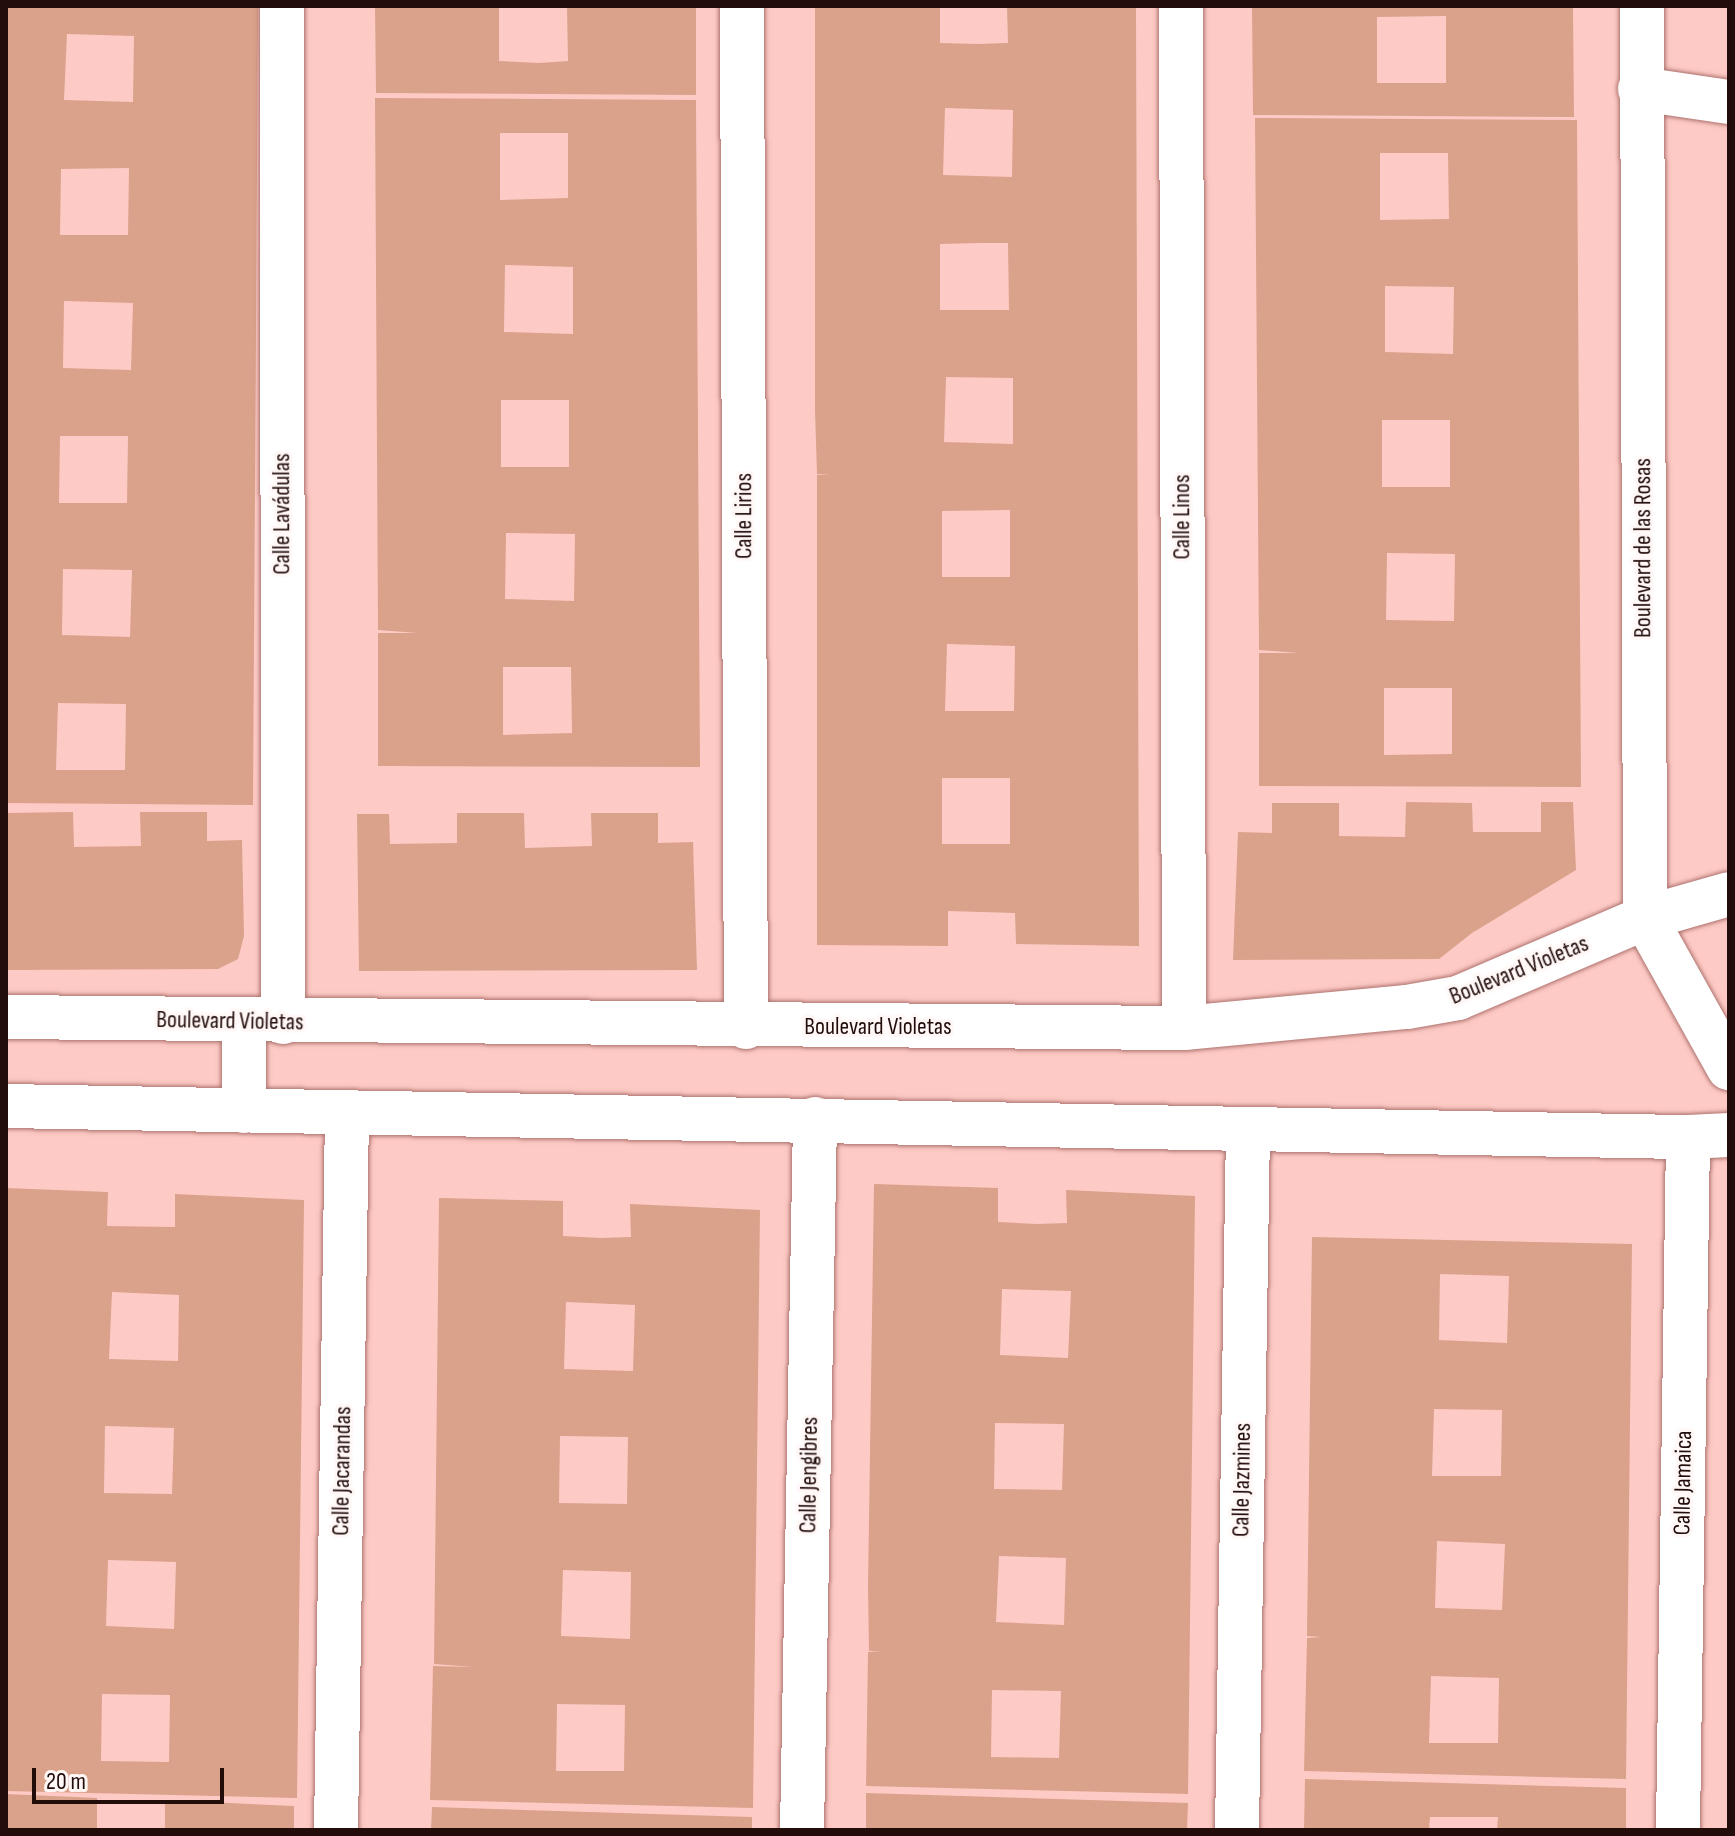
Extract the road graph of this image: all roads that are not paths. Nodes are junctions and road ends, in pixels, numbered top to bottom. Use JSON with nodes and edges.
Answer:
{"nodes":[{"id":1,"x":282,"y":6,"type":"edge"},
{"id":2,"x":742,"y":6,"type":"edge"},
{"id":3,"x":1181,"y":6,"type":"edge"},
{"id":4,"x":1642,"y":6,"type":"edge"},
{"id":5,"x":1640,"y":89,"type":"junction"},
{"id":6,"x":1729,"y":102,"type":"edge"},
{"id":7,"x":1729,"y":894,"type":"edge"},
{"id":8,"x":1645,"y":918,"type":"junction"},
{"id":9,"x":6,"y":1017,"type":"edge"},
{"id":10,"x":263,"y":1021,"type":"junction"},
{"id":11,"x":746,"y":1027,"type":"junction"},
{"id":12,"x":1184,"y":1028,"type":"junction"},
{"id":13,"x":1729,"y":1068,"type":"edge"},
{"id":14,"x":6,"y":1106,"type":"edge"},
{"id":15,"x":244,"y":1111,"type":"junction"},
{"id":16,"x":347,"y":1113,"type":"junction"},
{"id":17,"x":815,"y":1119,"type":"junction"},
{"id":18,"x":1248,"y":1131,"type":"junction"},
{"id":19,"x":1709,"y":1136,"type":"edge"},
{"id":20,"x":336,"y":1830,"type":"edge"},
{"id":21,"x":802,"y":1830,"type":"edge"},
{"id":22,"x":1237,"y":1830,"type":"edge"},
{"id":23,"x":1678,"y":1830,"type":"edge"}],
"edges":[{"from":1,"to":10,"type":"street","name":"Calle Lavádulas"},
{"from":2,"to":11,"type":"street","name":"Calle Lirios"},
{"from":3,"to":12,"type":"street","name":"Calle Linos"},
{"from":4,"to":5,"type":"street","name":"Boulevard de las Rosas"},
{"from":5,"to":6,"type":"street"},
{"from":5,"to":8,"type":"street","name":"Boulevard de las Rosas"},
{"from":7,"to":8,"type":"street","name":"Boulevard Violetas"},
{"from":8,"to":12,"type":"street","name":"Boulevard Violetas"},
{"from":8,"to":13,"type":"street","name":"Boulevard de las Rosas"},
{"from":9,"to":10,"type":"street","name":"Boulevard Violetas"},
{"from":10,"to":11,"type":"street","name":"Boulevard Violetas"},
{"from":10,"to":15,"type":"street","name":"Calle Lavádulas"},
{"from":11,"to":12,"type":"street","name":"Boulevard Violetas"},
{"from":14,"to":15,"type":"street"},
{"from":15,"to":16,"type":"street"},
{"from":16,"to":17,"type":"street"},
{"from":16,"to":20,"type":"street","name":"Calle Jacarandas"},
{"from":17,"to":18,"type":"street"},
{"from":17,"to":21,"type":"street","name":"Calle Jengibres"},
{"from":18,"to":19,"type":"street"},
{"from":18,"to":22,"type":"street","name":"Calle Jazmines"},
{"from":19,"to":23,"type":"street","name":"Calle Jamaica"}]}
